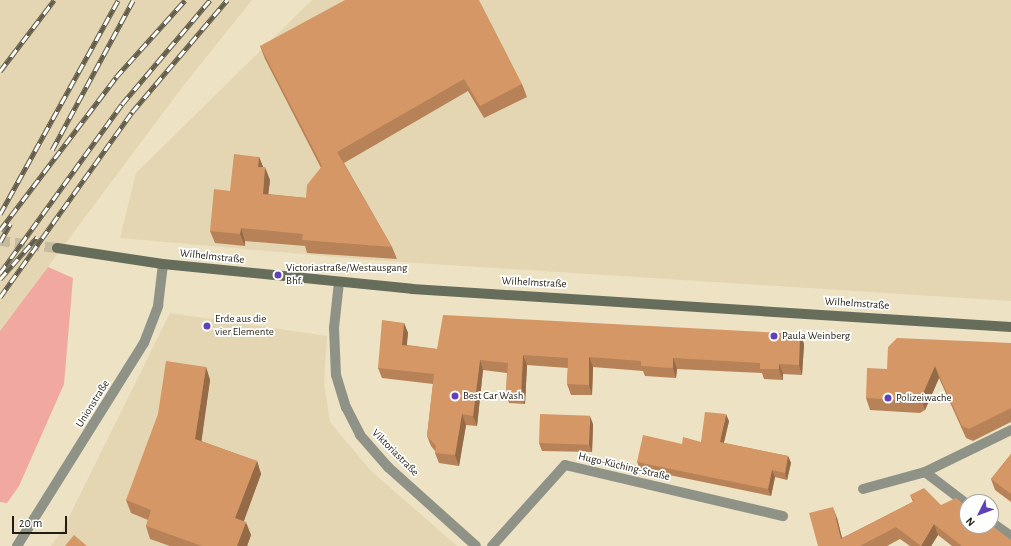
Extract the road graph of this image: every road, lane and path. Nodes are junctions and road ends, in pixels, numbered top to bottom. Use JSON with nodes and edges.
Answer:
{"nodes":[{"id":1,"x":57,"y":248,"type":"tunnel mouth"},
{"id":2,"x":163,"y":264,"type":"junction"},
{"id":3,"x":339,"y":282,"type":"junction"},
{"id":4,"x":1011,"y":327,"type":"edge"},
{"id":5,"x":1011,"y":430,"type":"edge"},
{"id":6,"x":925,"y":472,"type":"junction"},
{"id":7,"x":864,"y":489,"type":"dead end"},
{"id":8,"x":959,"y":498,"type":"edge"},
{"id":9,"x":783,"y":516,"type":"dead end"},
{"id":10,"x":999,"y":528,"type":"edge"},
{"id":11,"x":1011,"y":536,"type":"edge"},
{"id":12,"x":17,"y":546,"type":"edge"},
{"id":13,"x":476,"y":546,"type":"edge"},
{"id":14,"x":492,"y":546,"type":"edge"}],
"edges":[{"from":1,"to":2,"type":"main road","name":"Wilhelmstraße"},
{"from":2,"to":3,"type":"main road","name":"Wilhelmstraße"},
{"from":2,"to":12,"type":"street","name":"Unionstraße"},
{"from":3,"to":4,"type":"main road","name":"Wilhelmstraße"},
{"from":3,"to":13,"type":"street","name":"Viktoriastraße"},
{"from":5,"to":6,"type":"street"},
{"from":6,"to":7,"type":"street"},
{"from":6,"to":8,"type":"street"},
{"from":9,"to":14,"type":"street","name":"Hugo-Küching-Straße"},
{"from":10,"to":11,"type":"street"}]}
